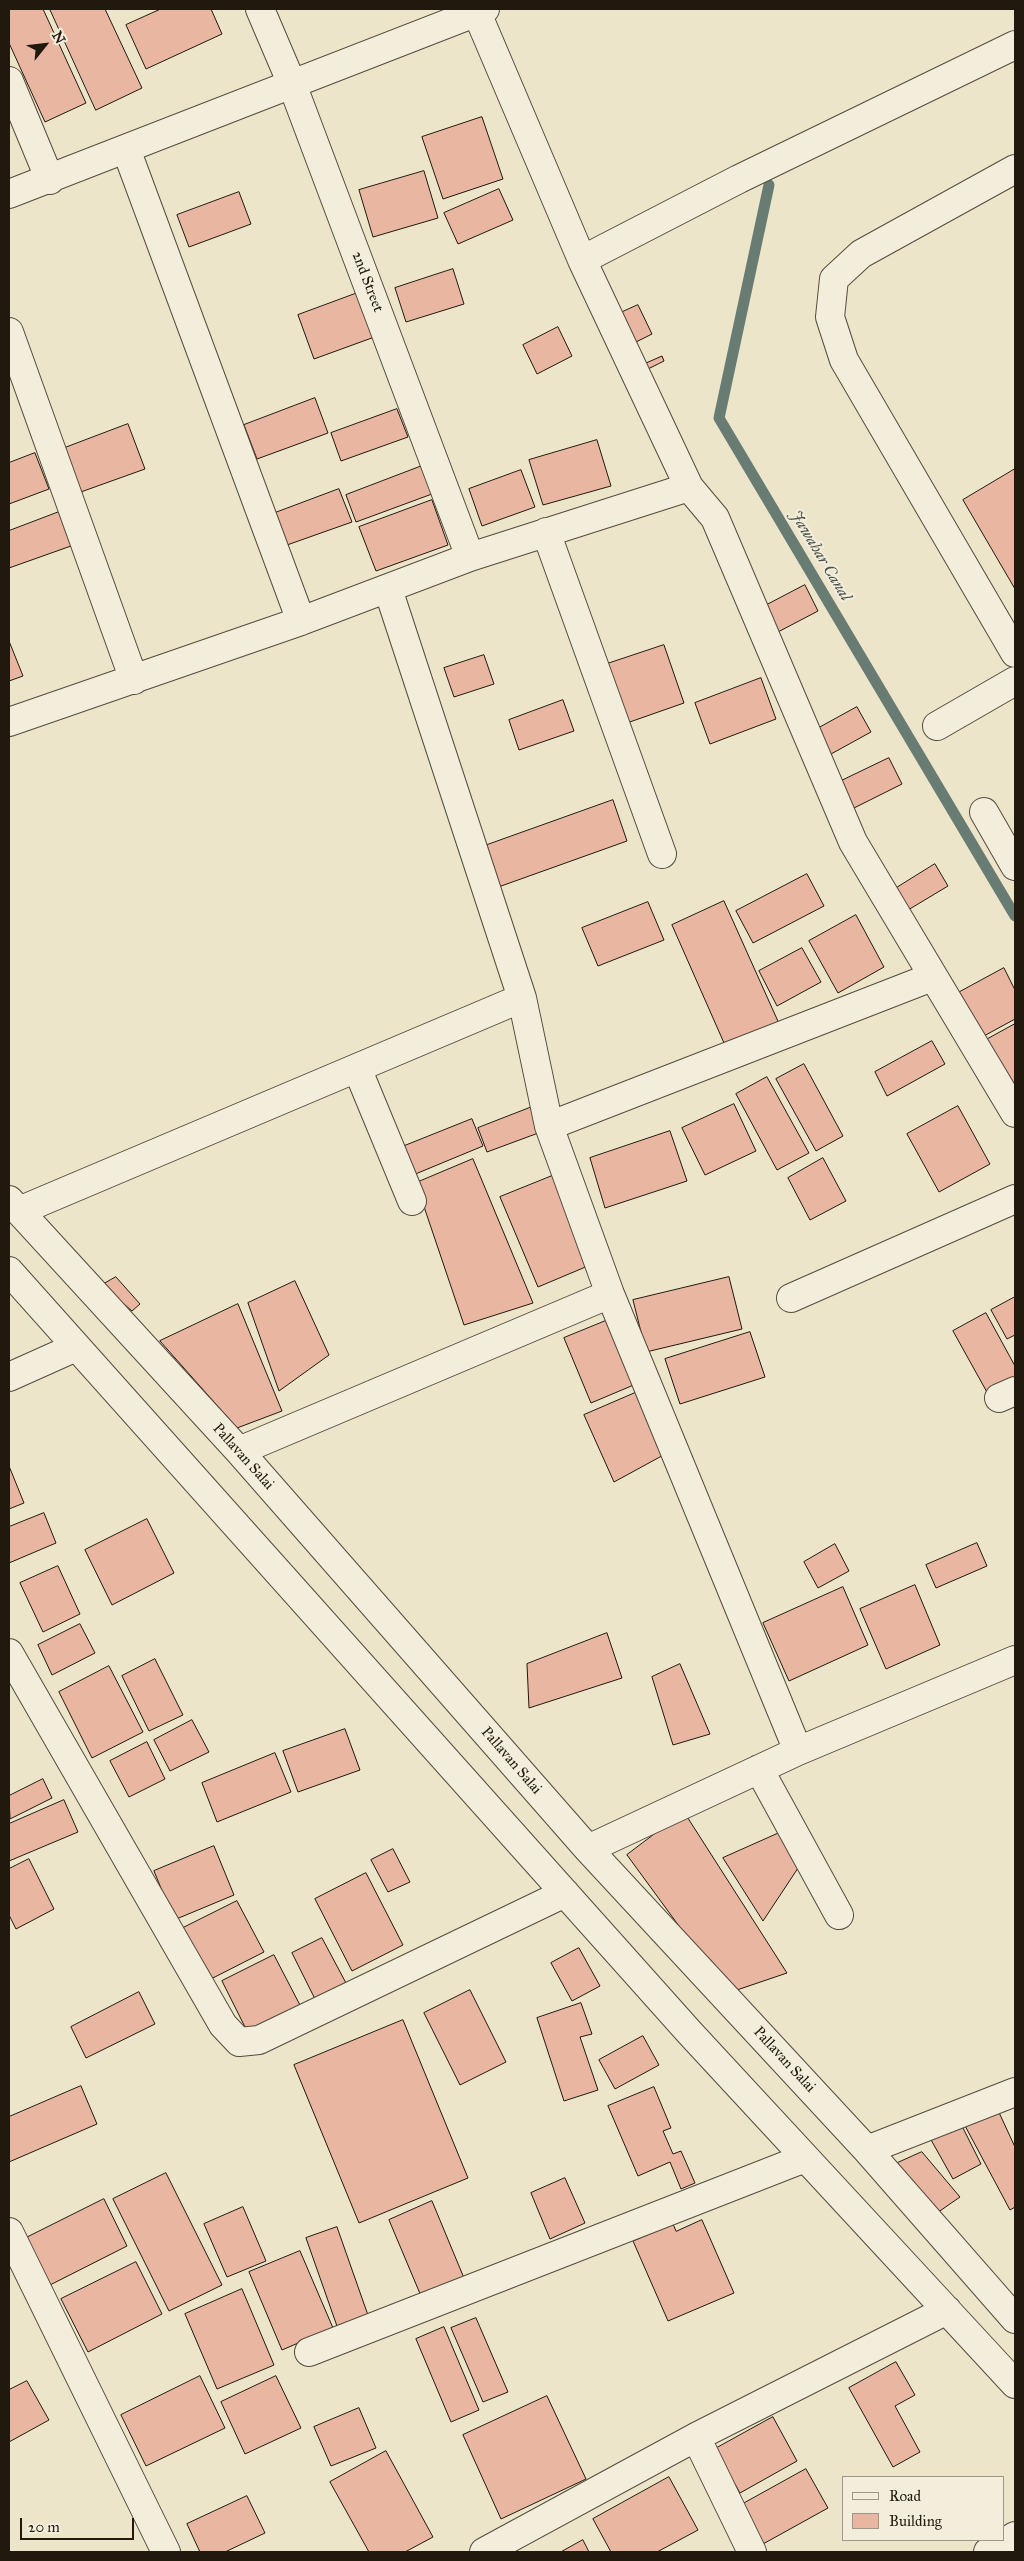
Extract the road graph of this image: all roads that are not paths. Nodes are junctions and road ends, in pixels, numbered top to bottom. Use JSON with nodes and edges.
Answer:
{"nodes":[{"id":1,"x":260,"y":9,"type":"edge"},
{"id":2,"x":481,"y":11,"type":"edge"},
{"id":3,"x":1015,"y":45,"type":"edge"},
{"id":4,"x":9,"y":81,"type":"edge"},
{"id":5,"x":292,"y":84,"type":"junction"},
{"id":6,"x":126,"y":149,"type":"junction"},
{"id":7,"x":1015,"y":169,"type":"edge"},
{"id":8,"x":50,"y":180,"type":"junction"},
{"id":9,"x":9,"y":194,"type":"edge"},
{"id":10,"x":582,"y":260,"type":"junction"},
{"id":11,"x":9,"y":332,"type":"edge"},
{"id":12,"x":689,"y":487,"type":"junction"},
{"id":13,"x":546,"y":532,"type":"junction"},
{"id":14,"x":470,"y":557,"type":"junction"},
{"id":15,"x":388,"y":589,"type":"junction"},
{"id":16,"x":301,"y":621,"type":"junction"},
{"id":17,"x":1015,"y":653,"type":"edge"},
{"id":18,"x":134,"y":680,"type":"junction"},
{"id":19,"x":1015,"y":681,"type":"edge"},
{"id":20,"x":9,"y":722,"type":"edge"},
{"id":21,"x":938,"y":726,"type":"dead end"},
{"id":22,"x":984,"y":812,"type":"dead end"},
{"id":23,"x":662,"y":854,"type":"dead end"},
{"id":24,"x":1015,"y":866,"type":"edge"},
{"id":25,"x":932,"y":977,"type":"junction"},
{"id":26,"x":522,"y":998,"type":"junction"},
{"id":27,"x":357,"y":1068,"type":"junction"},
{"id":28,"x":1015,"y":1113,"type":"edge"},
{"id":29,"x":548,"y":1126,"type":"junction"},
{"id":30,"x":1015,"y":1199,"type":"edge"},
{"id":31,"x":412,"y":1201,"type":"dead end"},
{"id":32,"x":14,"y":1206,"type":"edge"},
{"id":33,"x":9,"y":1271,"type":"edge"},
{"id":34,"x":610,"y":1294,"type":"junction"},
{"id":35,"x":790,"y":1298,"type":"dead end"},
{"id":36,"x":76,"y":1347,"type":"junction"},
{"id":37,"x":9,"y":1377,"type":"edge"},
{"id":38,"x":239,"y":1452,"type":"junction"},
{"id":39,"x":9,"y":1653,"type":"edge"},
{"id":40,"x":1015,"y":1660,"type":"edge"},
{"id":41,"x":798,"y":1751,"type":"junction"},
{"id":42,"x":759,"y":1769,"type":"junction"},
{"id":43,"x":588,"y":1849,"type":"junction"},
{"id":44,"x":565,"y":1893,"type":"junction"},
{"id":45,"x":839,"y":1915,"type":"dead end"},
{"id":46,"x":1015,"y":2092,"type":"edge"},
{"id":47,"x":867,"y":2150,"type":"junction"},
{"id":48,"x":805,"y":2158,"type":"junction"},
{"id":49,"x":9,"y":2232,"type":"edge"},
{"id":50,"x":947,"y":2310,"type":"junction"},
{"id":51,"x":1015,"y":2319,"type":"edge"},
{"id":52,"x":308,"y":2352,"type":"dead end"},
{"id":53,"x":1015,"y":2384,"type":"edge"},
{"id":54,"x":696,"y":2438,"type":"junction"},
{"id":55,"x":1015,"y":2536,"type":"edge"},
{"id":56,"x":166,"y":2552,"type":"edge"},
{"id":57,"x":484,"y":2552,"type":"edge"},
{"id":58,"x":752,"y":2552,"type":"edge"},
{"id":59,"x":988,"y":2552,"type":"edge"}],
"edges":[{"from":1,"to":5,"type":"street","name":"2nd Street"},
{"from":2,"to":5,"type":"street"},
{"from":2,"to":10,"type":"street"},
{"from":3,"to":10,"type":"street"},
{"from":4,"to":8,"type":"street"},
{"from":5,"to":6,"type":"street"},
{"from":5,"to":14,"type":"street","name":"2nd Street"},
{"from":6,"to":8,"type":"street"},
{"from":6,"to":16,"type":"street"},
{"from":7,"to":17,"type":"street"},
{"from":8,"to":9,"type":"street"},
{"from":10,"to":12,"type":"street"},
{"from":11,"to":18,"type":"street"},
{"from":12,"to":13,"type":"street"},
{"from":12,"to":25,"type":"street"},
{"from":13,"to":14,"type":"street"},
{"from":13,"to":23,"type":"street"},
{"from":14,"to":15,"type":"street"},
{"from":15,"to":16,"type":"street"},
{"from":15,"to":26,"type":"street"},
{"from":16,"to":18,"type":"street"},
{"from":18,"to":20,"type":"street"},
{"from":19,"to":21,"type":"street"},
{"from":22,"to":24,"type":"street"},
{"from":25,"to":28,"type":"street"},
{"from":25,"to":29,"type":"street"},
{"from":26,"to":27,"type":"street"},
{"from":26,"to":29,"type":"street"},
{"from":27,"to":31,"type":"street"},
{"from":27,"to":32,"type":"street"},
{"from":29,"to":34,"type":"street"},
{"from":30,"to":35,"type":"street"},
{"from":32,"to":38,"type":"street","name":"Pallavan Salai"},
{"from":33,"to":36,"type":"street"},
{"from":34,"to":38,"type":"street"},
{"from":34,"to":41,"type":"street"},
{"from":36,"to":37,"type":"street"},
{"from":36,"to":44,"type":"street"},
{"from":38,"to":43,"type":"street","name":"Pallavan Salai"},
{"from":39,"to":44,"type":"street"},
{"from":40,"to":41,"type":"street"},
{"from":41,"to":42,"type":"street"},
{"from":42,"to":43,"type":"street"},
{"from":42,"to":45,"type":"street"},
{"from":43,"to":47,"type":"street","name":"Pallavan Salai"},
{"from":44,"to":48,"type":"street"},
{"from":46,"to":47,"type":"street"},
{"from":47,"to":51,"type":"street","name":"Pallavan Salai"},
{"from":48,"to":50,"type":"street"},
{"from":48,"to":52,"type":"street"},
{"from":49,"to":56,"type":"street"},
{"from":50,"to":53,"type":"street"},
{"from":50,"to":54,"type":"street"},
{"from":54,"to":57,"type":"street"},
{"from":54,"to":58,"type":"street"},
{"from":55,"to":59,"type":"street"}]}
